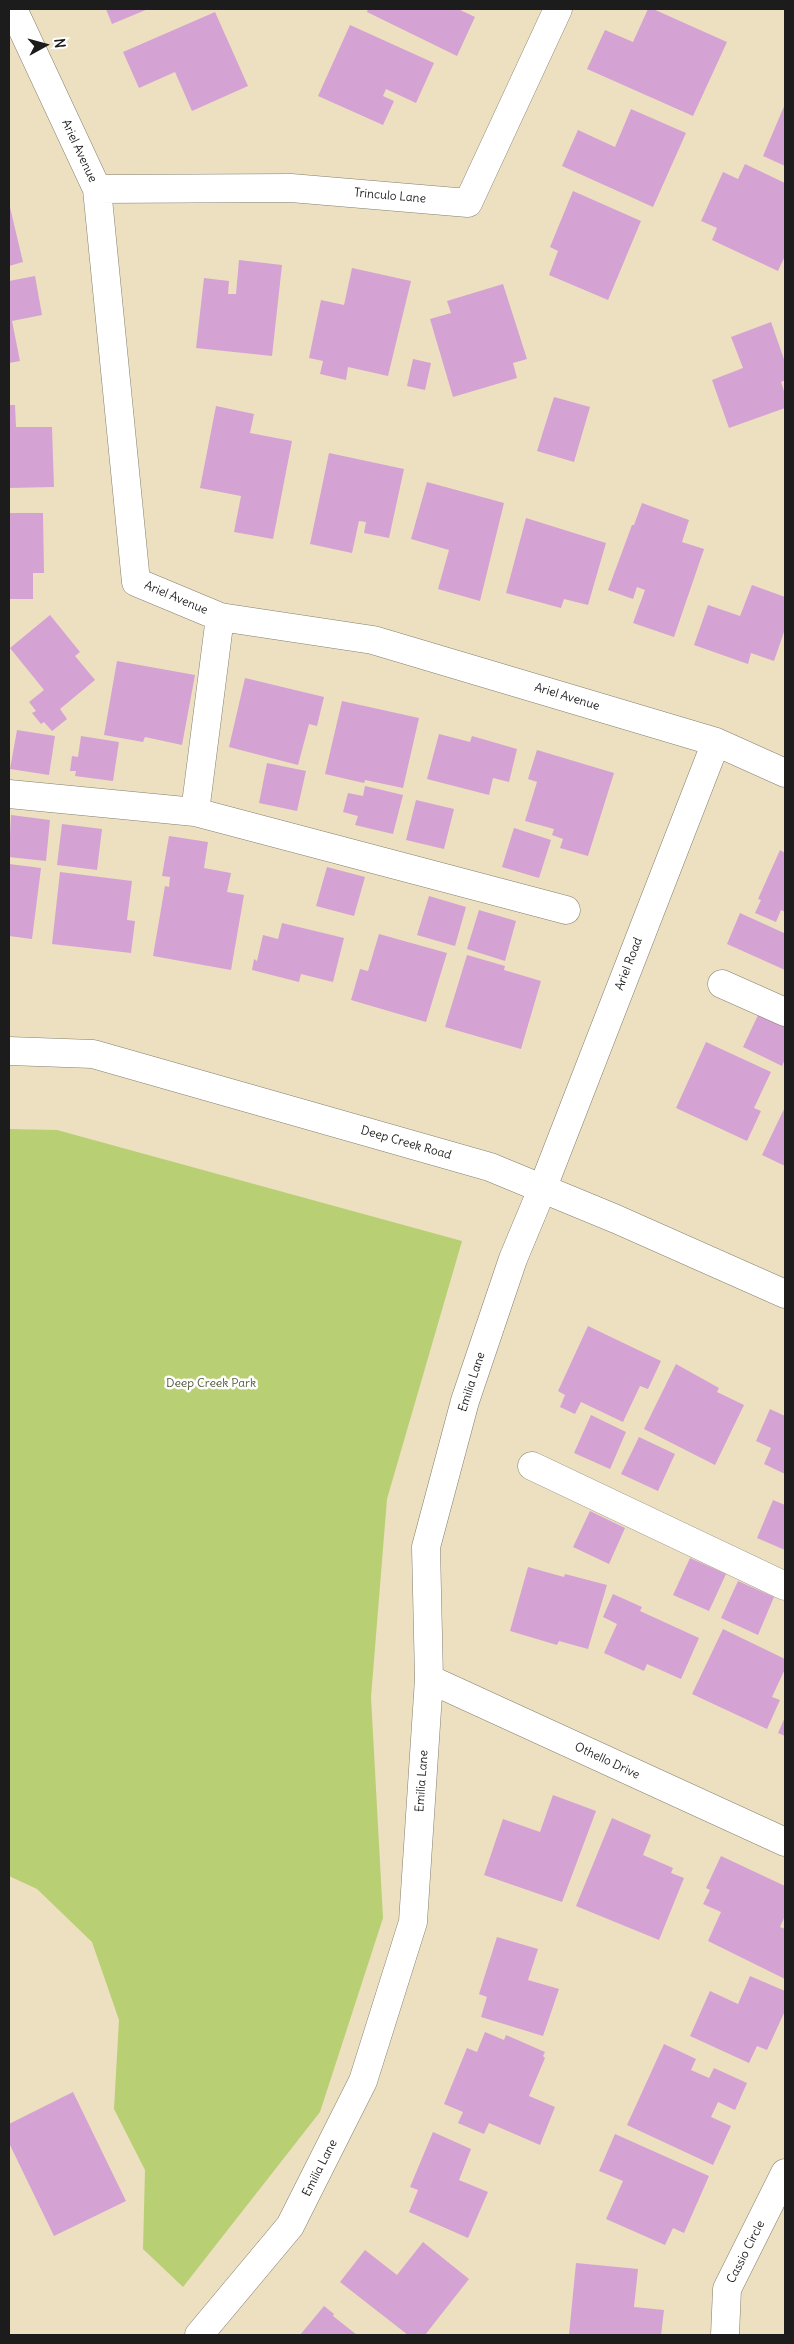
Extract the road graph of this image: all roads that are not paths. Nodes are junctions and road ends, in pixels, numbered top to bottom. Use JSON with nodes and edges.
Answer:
{"nodes":[{"id":1,"x":13,"y":9,"type":"edge"},
{"id":2,"x":558,"y":9,"type":"edge"},
{"id":3,"x":97,"y":189,"type":"junction"},
{"id":4,"x":220,"y":617,"type":"junction"},
{"id":5,"x":716,"y":742,"type":"junction"},
{"id":6,"x":785,"y":773,"type":"edge"},
{"id":7,"x":9,"y":794,"type":"edge"},
{"id":8,"x":195,"y":812,"type":"junction"},
{"id":9,"x":566,"y":910,"type":"dead end"},
{"id":10,"x":722,"y":984,"type":"dead end"},
{"id":11,"x":785,"y":1012,"type":"edge"},
{"id":12,"x":9,"y":1052,"type":"edge"},
{"id":13,"x":543,"y":1187,"type":"junction"},
{"id":14,"x":785,"y":1294,"type":"edge"},
{"id":15,"x":532,"y":1466,"type":"dead end"},
{"id":16,"x":785,"y":1586,"type":"edge"},
{"id":17,"x":429,"y":1679,"type":"junction"},
{"id":18,"x":785,"y":1842,"type":"edge"},
{"id":19,"x":785,"y":2173,"type":"edge"},
{"id":20,"x":199,"y":2335,"type":"edge"},
{"id":21,"x":725,"y":2335,"type":"edge"}],
"edges":[{"from":1,"to":3,"type":"street","name":"Ariel Avenue"},
{"from":2,"to":3,"type":"street","name":"Trinculo Lane"},
{"from":3,"to":4,"type":"street","name":"Ariel Avenue"},
{"from":4,"to":5,"type":"street","name":"Ariel Avenue"},
{"from":4,"to":8,"type":"street"},
{"from":5,"to":6,"type":"street","name":"Ariel Avenue"},
{"from":5,"to":13,"type":"street","name":"Ariel Road"},
{"from":7,"to":8,"type":"street"},
{"from":8,"to":9,"type":"street"},
{"from":10,"to":11,"type":"street"},
{"from":12,"to":13,"type":"street","name":"Deep Creek Road"},
{"from":13,"to":14,"type":"street","name":"Deep Creek Road"},
{"from":13,"to":17,"type":"street","name":"Emilia Lane"},
{"from":15,"to":16,"type":"street"},
{"from":17,"to":18,"type":"street","name":"Othello Drive"},
{"from":17,"to":20,"type":"street","name":"Emilia Lane"},
{"from":19,"to":21,"type":"street","name":"Cassio Circle"}]}
